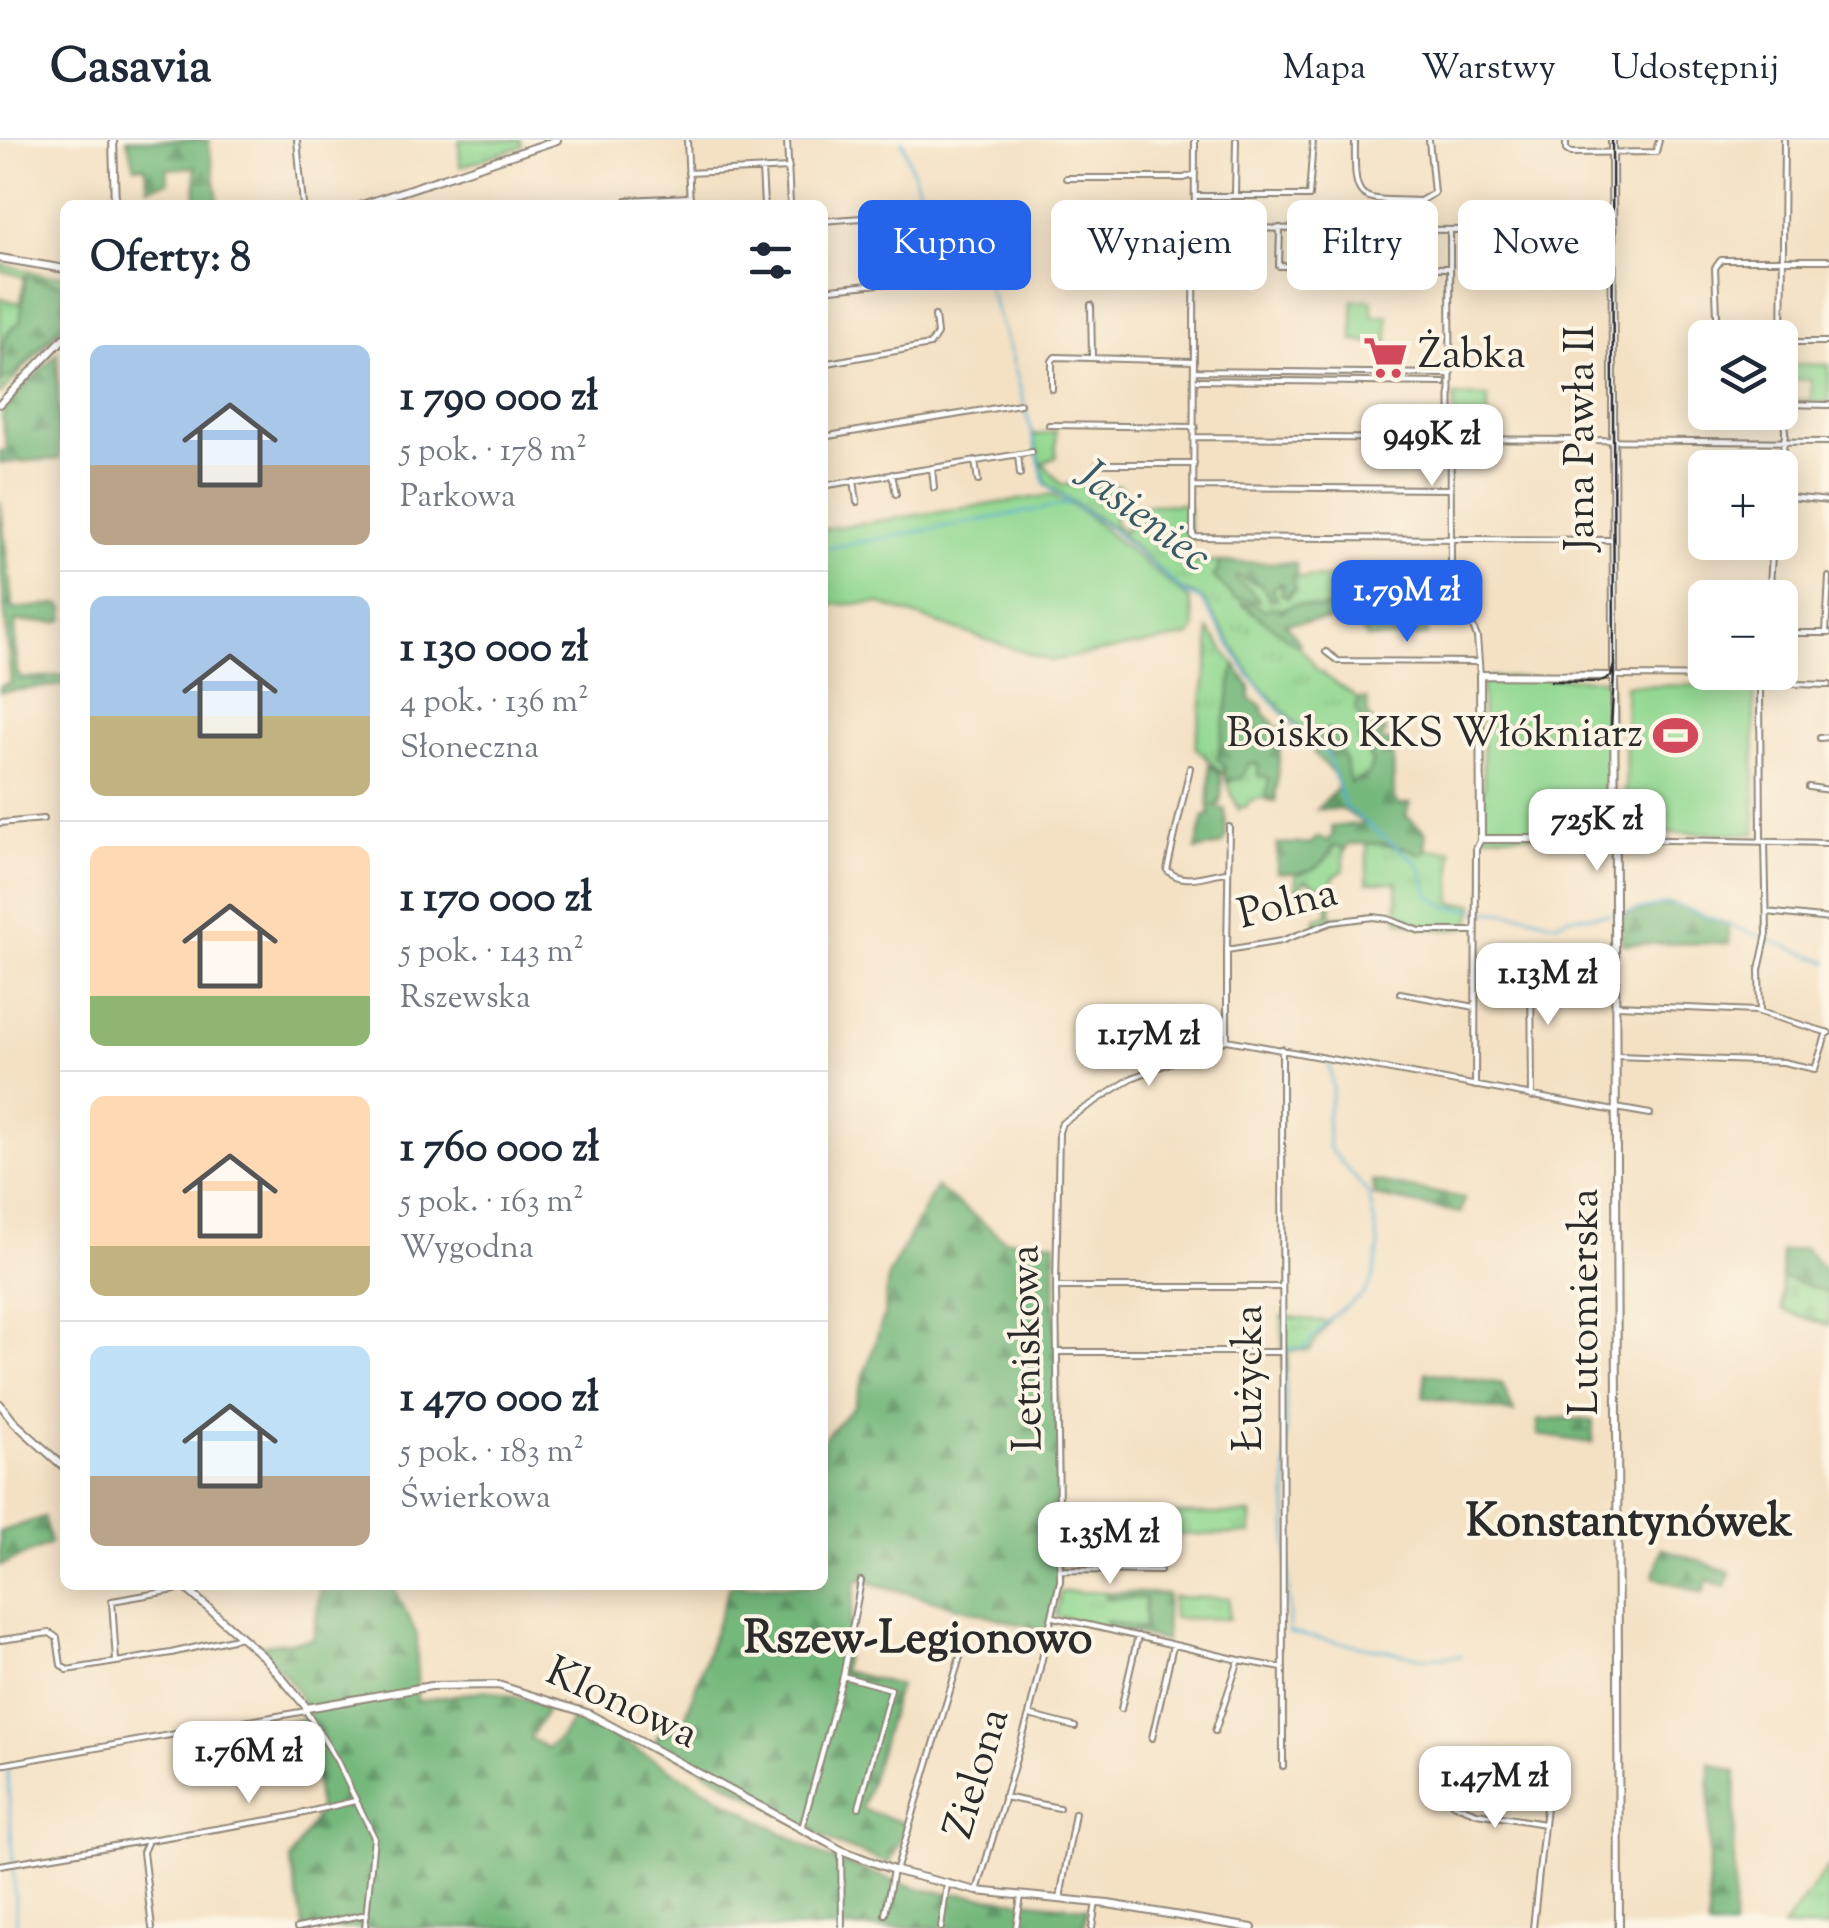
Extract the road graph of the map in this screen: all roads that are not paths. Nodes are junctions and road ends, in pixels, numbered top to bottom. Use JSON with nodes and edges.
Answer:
{"nodes":[{"id":1,"x":113,"y":140,"type":"edge"},
{"id":2,"x":297,"y":140,"type":"edge"},
{"id":3,"x":557,"y":140,"type":"edge"},
{"id":4,"x":687,"y":140,"type":"edge"},
{"id":5,"x":787,"y":140,"type":"edge"},
{"id":6,"x":1195,"y":140,"type":"edge"},
{"id":7,"x":1236,"y":140,"type":"edge"},
{"id":8,"x":1313,"y":140,"type":"edge"},
{"id":9,"x":1355,"y":140,"type":"edge"},
{"id":10,"x":1429,"y":140,"type":"edge"},
{"id":11,"x":1566,"y":140,"type":"edge"},
{"id":12,"x":1612,"y":140,"type":"edge"},
{"id":13,"x":1659,"y":140,"type":"edge"},
{"id":14,"x":1784,"y":140,"type":"edge"},
{"id":15,"x":1612,"y":153,"type":"junction"},
{"id":16,"x":789,"y":168,"type":"junction"},
{"id":17,"x":762,"y":169,"type":"junction"},
{"id":18,"x":688,"y":173,"type":"junction"},
{"id":19,"x":1195,"y":174,"type":"junction"},
{"id":20,"x":1066,"y":178,"type":"dead end"},
{"id":21,"x":1195,"y":196,"type":"junction"},
{"id":22,"x":1235,"y":196,"type":"junction"},
{"id":23,"x":690,"y":197,"type":"joint"},
{"id":24,"x":115,"y":200,"type":"edge"},
{"id":25,"x":303,"y":200,"type":"edge"},
{"id":26,"x":377,"y":200,"type":"edge"},
{"id":27,"x":627,"y":200,"type":"dead end"},
{"id":28,"x":764,"y":200,"type":"edge"},
{"id":29,"x":790,"y":200,"type":"edge"},
{"id":30,"x":1195,"y":200,"type":"edge"},
{"id":31,"x":1374,"y":200,"type":"edge"},
{"id":32,"x":1422,"y":200,"type":"edge"},
{"id":33,"x":1612,"y":200,"type":"edge"},
{"id":34,"x":858,"y":218,"type":"edge"},
{"id":35,"x":828,"y":221,"type":"edge"},
{"id":36,"x":1267,"y":228,"type":"edge"},
{"id":37,"x":1280,"y":228,"type":"junction"},
{"id":38,"x":1287,"y":228,"type":"edge"},
{"id":39,"x":1438,"y":230,"type":"edge"},
{"id":40,"x":1450,"y":230,"type":"junction"},
{"id":41,"x":1458,"y":230,"type":"edge"},
{"id":42,"x":0,"y":258,"type":"edge"},
{"id":43,"x":1782,"y":259,"type":"junction"},
{"id":44,"x":1829,"y":260,"type":"edge"},
{"id":45,"x":60,"y":268,"type":"edge"},
{"id":46,"x":1450,"y":268,"type":"junction"},
{"id":47,"x":858,"y":286,"type":"edge"},
{"id":48,"x":828,"y":289,"type":"edge"},
{"id":49,"x":1195,"y":290,"type":"edge"},
{"id":50,"x":1613,"y":290,"type":"edge"},
{"id":51,"x":1091,"y":305,"type":"dead end"},
{"id":52,"x":935,"y":316,"type":"dead end"},
{"id":53,"x":1718,"y":320,"type":"edge"},
{"id":54,"x":1781,"y":320,"type":"edge"},
{"id":55,"x":60,"y":342,"type":"edge"},
{"id":56,"x":1798,"y":342,"type":"edge"},
{"id":57,"x":1829,"y":342,"type":"edge"},
{"id":58,"x":1092,"y":357,"type":"junction"},
{"id":59,"x":1194,"y":360,"type":"junction"},
{"id":60,"x":828,"y":363,"type":"edge"},
{"id":61,"x":1194,"y":370,"type":"junction"},
{"id":62,"x":1215,"y":370,"type":"junction"},
{"id":63,"x":1346,"y":372,"type":"junction"},
{"id":64,"x":1448,"y":374,"type":"junction"},
{"id":65,"x":1198,"y":380,"type":"dead end"},
{"id":66,"x":1215,"y":380,"type":"junction"},
{"id":67,"x":1346,"y":382,"type":"junction"},
{"id":68,"x":1444,"y":383,"type":"dead end"},
{"id":69,"x":1052,"y":389,"type":"dead end"},
{"id":70,"x":0,"y":404,"type":"edge"},
{"id":71,"x":1020,"y":404,"type":"dead end"},
{"id":72,"x":1798,"y":404,"type":"edge"},
{"id":73,"x":1829,"y":404,"type":"edge"},
{"id":74,"x":1049,"y":426,"type":"dead end"},
{"id":75,"x":1194,"y":426,"type":"junction"},
{"id":76,"x":1784,"y":430,"type":"edge"},
{"id":77,"x":828,"y":436,"type":"edge"},
{"id":78,"x":1194,"y":437,"type":"junction"},
{"id":79,"x":1448,"y":439,"type":"junction"},
{"id":80,"x":1784,"y":441,"type":"junction"},
{"id":81,"x":1614,"y":442,"type":"junction"},
{"id":82,"x":1829,"y":442,"type":"edge"},
{"id":83,"x":1783,"y":450,"type":"edge"},
{"id":84,"x":1032,"y":452,"type":"dead end"},
{"id":85,"x":1018,"y":454,"type":"junction"},
{"id":86,"x":976,"y":461,"type":"junction"},
{"id":87,"x":1194,"y":464,"type":"junction"},
{"id":88,"x":932,"y":468,"type":"junction"},
{"id":89,"x":1094,"y":468,"type":"dead end"},
{"id":90,"x":892,"y":474,"type":"junction"},
{"id":91,"x":1020,"y":474,"type":"dead end"},
{"id":92,"x":854,"y":480,"type":"junction"},
{"id":93,"x":978,"y":481,"type":"dead end"},
{"id":94,"x":828,"y":485,"type":"edge"},
{"id":95,"x":1194,"y":487,"type":"junction"},
{"id":96,"x":934,"y":488,"type":"dead end"},
{"id":97,"x":1449,"y":489,"type":"junction"},
{"id":98,"x":896,"y":494,"type":"dead end"},
{"id":99,"x":1798,"y":499,"type":"edge"},
{"id":100,"x":857,"y":502,"type":"dead end"},
{"id":101,"x":1828,"y":503,"type":"edge"},
{"id":102,"x":1450,"y":538,"type":"junction"},
{"id":103,"x":1614,"y":540,"type":"junction"},
{"id":104,"x":1829,"y":575,"type":"edge"},
{"id":105,"x":1798,"y":633,"type":"edge"},
{"id":106,"x":1828,"y":633,"type":"edge"},
{"id":107,"x":1326,"y":652,"type":"dead end"},
{"id":108,"x":1479,"y":662,"type":"junction"},
{"id":109,"x":1480,"y":674,"type":"junction"},
{"id":110,"x":1614,"y":676,"type":"junction"},
{"id":111,"x":1688,"y":677,"type":"edge"},
{"id":112,"x":1798,"y":681,"type":"edge"},
{"id":113,"x":1829,"y":684,"type":"edge"},
{"id":114,"x":1762,"y":690,"type":"edge"},
{"id":115,"x":1829,"y":737,"type":"edge"},
{"id":116,"x":1820,"y":738,"type":"dead end"},
{"id":117,"x":1190,"y":768,"type":"dead end"},
{"id":118,"x":1809,"y":787,"type":"dead end"},
{"id":119,"x":1829,"y":790,"type":"edge"},
{"id":120,"x":44,"y":819,"type":"dead end"},
{"id":121,"x":0,"y":822,"type":"edge"},
{"id":122,"x":1228,"y":826,"type":"dead end"},
{"id":123,"x":1481,"y":839,"type":"junction"},
{"id":124,"x":1615,"y":839,"type":"junction"},
{"id":125,"x":1763,"y":842,"type":"junction"},
{"id":126,"x":1829,"y":844,"type":"edge"},
{"id":127,"x":1228,"y":872,"type":"junction"},
{"id":128,"x":1767,"y":912,"type":"junction"},
{"id":129,"x":1829,"y":919,"type":"edge"},
{"id":130,"x":1475,"y":932,"type":"junction"},
{"id":131,"x":1227,"y":950,"type":"junction"},
{"id":132,"x":1531,"y":959,"type":"dead end"},
{"id":133,"x":1400,"y":993,"type":"dead end"},
{"id":134,"x":1616,"y":1005,"type":"junction"},
{"id":135,"x":1475,"y":1008,"type":"junction"},
{"id":136,"x":1760,"y":1012,"type":"junction"},
{"id":137,"x":1828,"y":1032,"type":"edge"},
{"id":138,"x":1227,"y":1040,"type":"junction"},
{"id":139,"x":1282,"y":1049,"type":"junction"},
{"id":140,"x":1616,"y":1056,"type":"junction"},
{"id":141,"x":1475,"y":1086,"type":"junction"},
{"id":142,"x":1532,"y":1096,"type":"junction"},
{"id":143,"x":1616,"y":1110,"type":"junction"},
{"id":144,"x":1650,"y":1114,"type":"dead end"},
{"id":145,"x":1056,"y":1287,"type":"junction"},
{"id":146,"x":1280,"y":1288,"type":"junction"},
{"id":147,"x":1058,"y":1352,"type":"junction"},
{"id":148,"x":1280,"y":1352,"type":"junction"},
{"id":149,"x":0,"y":1404,"type":"edge"},
{"id":150,"x":60,"y":1463,"type":"edge"},
{"id":151,"x":1061,"y":1570,"type":"junction"},
{"id":152,"x":1160,"y":1571,"type":"dead end"},
{"id":153,"x":860,"y":1581,"type":"dead end"},
{"id":154,"x":175,"y":1590,"type":"edge"},
{"id":155,"x":188,"y":1590,"type":"edge"},
{"id":156,"x":1054,"y":1616,"type":"junction"},
{"id":157,"x":1138,"y":1636,"type":"junction"},
{"id":158,"x":241,"y":1637,"type":"junction"},
{"id":159,"x":966,"y":1638,"type":"dead end"},
{"id":160,"x":1,"y":1640,"type":"edge"},
{"id":161,"x":928,"y":1642,"type":"dead end"},
{"id":162,"x":1173,"y":1645,"type":"junction"},
{"id":163,"x":961,"y":1653,"type":"junction"},
{"id":164,"x":1238,"y":1660,"type":"junction"},
{"id":165,"x":116,"y":1661,"type":"junction"},
{"id":166,"x":1282,"y":1668,"type":"junction"},
{"id":167,"x":843,"y":1676,"type":"junction"},
{"id":168,"x":305,"y":1709,"type":"junction"},
{"id":169,"x":1121,"y":1709,"type":"dead end"},
{"id":170,"x":1029,"y":1715,"type":"junction"},
{"id":171,"x":1075,"y":1726,"type":"dead end"},
{"id":172,"x":1215,"y":1731,"type":"dead end"},
{"id":173,"x":1152,"y":1738,"type":"dead end"},
{"id":174,"x":0,"y":1765,"type":"edge"},
{"id":175,"x":1283,"y":1766,"type":"dead end"},
{"id":176,"x":1004,"y":1798,"type":"junction"},
{"id":177,"x":356,"y":1801,"type":"junction"},
{"id":178,"x":1452,"y":1804,"type":"dead end"},
{"id":179,"x":1546,"y":1806,"type":"dead end"},
{"id":180,"x":859,"y":1807,"type":"dead end"},
{"id":181,"x":1059,"y":1808,"type":"dead end"},
{"id":182,"x":1076,"y":1814,"type":"dead end"},
{"id":183,"x":1544,"y":1824,"type":"junction"},
{"id":184,"x":802,"y":1828,"type":"junction"},
{"id":185,"x":150,"y":1840,"type":"junction"},
{"id":186,"x":841,"y":1850,"type":"junction"},
{"id":187,"x":0,"y":1865,"type":"edge"},
{"id":188,"x":895,"y":1870,"type":"junction"},
{"id":189,"x":947,"y":1884,"type":"junction"},
{"id":190,"x":977,"y":1891,"type":"junction"},
{"id":191,"x":1020,"y":1896,"type":"junction"},
{"id":192,"x":1060,"y":1899,"type":"junction"},
{"id":193,"x":1096,"y":1902,"type":"junction"},
{"id":194,"x":366,"y":1914,"type":"junction"},
{"id":195,"x":885,"y":1914,"type":"dead end"},
{"id":196,"x":152,"y":1928,"type":"edge"},
{"id":197,"x":298,"y":1928,"type":"edge"},
{"id":198,"x":365,"y":1928,"type":"edge"},
{"id":199,"x":842,"y":1928,"type":"edge"},
{"id":200,"x":940,"y":1928,"type":"edge"},
{"id":201,"x":1016,"y":1928,"type":"edge"},
{"id":202,"x":1092,"y":1928,"type":"edge"},
{"id":203,"x":1252,"y":1928,"type":"edge"},
{"id":204,"x":1533,"y":1928,"type":"edge"},
{"id":205,"x":1619,"y":1928,"type":"edge"}],
"edges":[{"from":1,"to":24,"type":"main road"},
{"from":2,"to":25,"type":"street"},
{"from":3,"to":26,"type":"main road"},
{"from":4,"to":18,"type":"street"},
{"from":5,"to":16,"type":"street"},
{"from":6,"to":19,"type":"street"},
{"from":7,"to":22,"type":"street"},
{"from":8,"to":22,"type":"street"},
{"from":9,"to":31,"type":"street"},
{"from":10,"to":32,"type":"street"},
{"from":11,"to":15,"type":"street"},
{"from":12,"to":15,"type":"main road","name":"Jana Pawła II"},
{"from":13,"to":15,"type":"street"},
{"from":14,"to":43,"type":"street"},
{"from":15,"to":33,"type":"main road","name":"Jana Pawła II"},
{"from":16,"to":17,"type":"street"},
{"from":16,"to":29,"type":"street"},
{"from":17,"to":18,"type":"street"},
{"from":17,"to":28,"type":"street"},
{"from":18,"to":23,"type":"street"},
{"from":19,"to":20,"type":"street"},
{"from":19,"to":21,"type":"street"},
{"from":21,"to":22,"type":"street"},
{"from":21,"to":30,"type":"street"},
{"from":23,"to":27,"type":"street"},
{"from":34,"to":35,"type":"street"},
{"from":36,"to":37,"type":"street"},
{"from":37,"to":38,"type":"street"},
{"from":37,"to":46,"type":"street"},
{"from":39,"to":40,"type":"street"},
{"from":40,"to":41,"type":"street"},
{"from":40,"to":46,"type":"street"},
{"from":42,"to":45,"type":"main road"},
{"from":43,"to":44,"type":"street"},
{"from":43,"to":53,"type":"street"},
{"from":43,"to":54,"type":"street"},
{"from":46,"to":64,"type":"street"},
{"from":47,"to":48,"type":"street"},
{"from":49,"to":59,"type":"street"},
{"from":50,"to":81,"type":"main road","name":"Jana Pawła II"},
{"from":51,"to":58,"type":"street"},
{"from":52,"to":60,"type":"street"},
{"from":55,"to":70,"type":"main road"},
{"from":56,"to":57,"type":"street"},
{"from":58,"to":59,"type":"street"},
{"from":58,"to":69,"type":"street"},
{"from":59,"to":61,"type":"street"},
{"from":61,"to":62,"type":"street"},
{"from":61,"to":75,"type":"street"},
{"from":62,"to":63,"type":"street"},
{"from":62,"to":66,"type":"street"},
{"from":63,"to":64,"type":"street"},
{"from":63,"to":67,"type":"street"},
{"from":64,"to":79,"type":"street"},
{"from":65,"to":66,"type":"street"},
{"from":66,"to":67,"type":"street"},
{"from":67,"to":68,"type":"street"},
{"from":71,"to":77,"type":"street"},
{"from":72,"to":73,"type":"street"},
{"from":74,"to":75,"type":"street"},
{"from":75,"to":78,"type":"street"},
{"from":76,"to":80,"type":"street"},
{"from":78,"to":79,"type":"street"},
{"from":78,"to":87,"type":"street"},
{"from":79,"to":81,"type":"street"},
{"from":79,"to":97,"type":"street"},
{"from":80,"to":81,"type":"street"},
{"from":80,"to":82,"type":"street"},
{"from":80,"to":83,"type":"street"},
{"from":81,"to":103,"type":"main road","name":"Jana Pawła II"},
{"from":84,"to":85,"type":"street"},
{"from":85,"to":86,"type":"street"},
{"from":85,"to":91,"type":"street"},
{"from":86,"to":88,"type":"street"},
{"from":86,"to":93,"type":"street"},
{"from":87,"to":89,"type":"street"},
{"from":87,"to":95,"type":"street"},
{"from":88,"to":90,"type":"street"},
{"from":88,"to":96,"type":"street"},
{"from":90,"to":92,"type":"street"},
{"from":90,"to":98,"type":"street"},
{"from":92,"to":94,"type":"street"},
{"from":92,"to":100,"type":"street"},
{"from":95,"to":97,"type":"street"},
{"from":95,"to":102,"type":"street"},
{"from":97,"to":102,"type":"street"},
{"from":99,"to":101,"type":"street"},
{"from":102,"to":103,"type":"street"},
{"from":102,"to":108,"type":"street"},
{"from":103,"to":110,"type":"main road","name":"Jana Pawła II"},
{"from":104,"to":106,"type":"street"},
{"from":105,"to":106,"type":"street"},
{"from":107,"to":108,"type":"street"},
{"from":108,"to":109,"type":"street"},
{"from":109,"to":110,"type":"main road"},
{"from":109,"to":123,"type":"main road"},
{"from":110,"to":111,"type":"street"},
{"from":110,"to":124,"type":"main road","name":"Lutomierska"},
{"from":112,"to":113,"type":"street"},
{"from":114,"to":125,"type":"street"},
{"from":115,"to":116,"type":"street"},
{"from":117,"to":127,"type":"street"},
{"from":118,"to":119,"type":"street"},
{"from":120,"to":121,"type":"street"},
{"from":122,"to":127,"type":"street"},
{"from":123,"to":124,"type":"main road"},
{"from":123,"to":130,"type":"street"},
{"from":124,"to":125,"type":"street"},
{"from":124,"to":134,"type":"main road","name":"Lutomierska"},
{"from":125,"to":126,"type":"street"},
{"from":125,"to":128,"type":"street"},
{"from":127,"to":131,"type":"street"},
{"from":128,"to":129,"type":"street"},
{"from":128,"to":136,"type":"street"},
{"from":130,"to":131,"type":"street","name":"Polna"},
{"from":130,"to":135,"type":"street"},
{"from":131,"to":138,"type":"street","name":"Polna"},
{"from":132,"to":142,"type":"street"},
{"from":133,"to":135,"type":"street"},
{"from":134,"to":136,"type":"street"},
{"from":134,"to":140,"type":"main road","name":"Lutomierska"},
{"from":135,"to":141,"type":"street"},
{"from":136,"to":137,"type":"street"},
{"from":137,"to":140,"type":"street"},
{"from":138,"to":139,"type":"street"},
{"from":138,"to":145,"type":"street","name":"Letniskowa"},
{"from":139,"to":141,"type":"street"},
{"from":139,"to":146,"type":"street","name":"Łużycka"},
{"from":140,"to":143,"type":"main road","name":"Lutomierska"},
{"from":141,"to":142,"type":"street"},
{"from":142,"to":143,"type":"street"},
{"from":143,"to":144,"type":"street"},
{"from":143,"to":205,"type":"main road","name":"Lutomierska"},
{"from":145,"to":146,"type":"street"},
{"from":145,"to":147,"type":"street","name":"Letniskowa"},
{"from":146,"to":148,"type":"street","name":"Łużycka"},
{"from":147,"to":148,"type":"street"},
{"from":147,"to":151,"type":"street","name":"Letniskowa"},
{"from":148,"to":166,"type":"street","name":"Łużycka"},
{"from":149,"to":150,"type":"main road"},
{"from":151,"to":152,"type":"street"},
{"from":151,"to":156,"type":"street","name":"Letniskowa"},
{"from":153,"to":167,"type":"street"},
{"from":154,"to":165,"type":"street"},
{"from":155,"to":158,"type":"main road"},
{"from":156,"to":157,"type":"street"},
{"from":156,"to":170,"type":"street","name":"Zielona"},
{"from":157,"to":162,"type":"street"},
{"from":157,"to":169,"type":"street"},
{"from":158,"to":165,"type":"street"},
{"from":158,"to":168,"type":"main road"},
{"from":159,"to":163,"type":"street"},
{"from":160,"to":165,"type":"street"},
{"from":161,"to":163,"type":"street"},
{"from":162,"to":164,"type":"street"},
{"from":162,"to":173,"type":"street"},
{"from":163,"to":188,"type":"street"},
{"from":164,"to":166,"type":"street"},
{"from":164,"to":172,"type":"street"},
{"from":166,"to":175,"type":"street","name":"Łużycka"},
{"from":167,"to":180,"type":"street"},
{"from":167,"to":184,"type":"street"},
{"from":168,"to":174,"type":"street"},
{"from":168,"to":177,"type":"street"},
{"from":168,"to":184,"type":"main road","name":"Klonowa"},
{"from":170,"to":171,"type":"street"},
{"from":170,"to":176,"type":"street","name":"Zielona"},
{"from":176,"to":181,"type":"street"},
{"from":176,"to":190,"type":"street","name":"Zielona"},
{"from":177,"to":185,"type":"street"},
{"from":177,"to":194,"type":"street"},
{"from":178,"to":183,"type":"street"},
{"from":179,"to":183,"type":"street"},
{"from":182,"to":192,"type":"street"},
{"from":183,"to":204,"type":"street"},
{"from":184,"to":186,"type":"main road","name":"Klonowa"},
{"from":185,"to":187,"type":"street"},
{"from":185,"to":196,"type":"street"},
{"from":186,"to":188,"type":"main road","name":"Klonowa"},
{"from":186,"to":199,"type":"street"},
{"from":188,"to":189,"type":"main road","name":"Klonowa"},
{"from":188,"to":195,"type":"street"},
{"from":189,"to":190,"type":"main road","name":"Klonowa"},
{"from":189,"to":200,"type":"street"},
{"from":190,"to":191,"type":"main road","name":"Klonowa"},
{"from":191,"to":192,"type":"main road","name":"Klonowa"},
{"from":191,"to":201,"type":"street"},
{"from":192,"to":193,"type":"main road","name":"Klonowa"},
{"from":193,"to":202,"type":"street"},
{"from":193,"to":203,"type":"main road","name":"Klonowa"},
{"from":194,"to":197,"type":"street"},
{"from":194,"to":198,"type":"street"}]}
